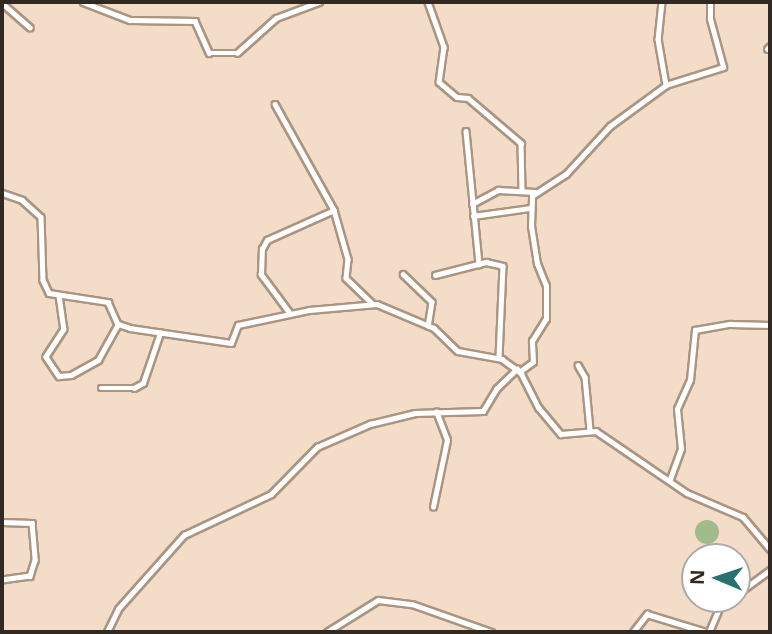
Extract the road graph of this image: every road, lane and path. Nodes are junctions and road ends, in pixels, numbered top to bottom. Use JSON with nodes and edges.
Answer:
{"nodes":[{"id":1,"x":83,"y":2,"type":"edge"},
{"id":2,"x":319,"y":2,"type":"edge"},
{"id":3,"x":428,"y":2,"type":"edge"},
{"id":4,"x":662,"y":2,"type":"edge"},
{"id":5,"x":710,"y":2,"type":"edge"},
{"id":6,"x":2,"y":5,"type":"edge"},
{"id":7,"x":30,"y":27,"type":"dead end"},
{"id":8,"x":666,"y":85,"type":"junction"},
{"id":9,"x":275,"y":104,"type":"dead end"},
{"id":10,"x":466,"y":131,"type":"dead end"},
{"id":11,"x":522,"y":189,"type":"junction"},
{"id":12,"x":535,"y":191,"type":"junction"},
{"id":13,"x":2,"y":193,"type":"edge"},
{"id":14,"x":471,"y":205,"type":"junction"},
{"id":15,"x":530,"y":208,"type":"junction"},
{"id":16,"x":334,"y":210,"type":"junction"},
{"id":17,"x":473,"y":216,"type":"junction"},
{"id":18,"x":479,"y":264,"type":"junction"},
{"id":19,"x":403,"y":274,"type":"dead end"},
{"id":20,"x":435,"y":275,"type":"dead end"},
{"id":21,"x":59,"y":295,"type":"junction"},
{"id":22,"x":372,"y":303,"type":"junction"},
{"id":23,"x":290,"y":314,"type":"junction"},
{"id":24,"x":118,"y":324,"type":"junction"},
{"id":25,"x":770,"y":325,"type":"edge"},
{"id":26,"x":428,"y":326,"type":"junction"},
{"id":27,"x":160,"y":333,"type":"junction"},
{"id":28,"x":499,"y":358,"type":"junction"},
{"id":29,"x":578,"y":365,"type":"dead end"},
{"id":30,"x":518,"y":370,"type":"junction"},
{"id":31,"x":101,"y":388,"type":"dead end"},
{"id":32,"x":435,"y":411,"type":"junction"},
{"id":33,"x":590,"y":430,"type":"junction"},
{"id":34,"x":670,"y":479,"type":"junction"},
{"id":35,"x":433,"y":507,"type":"dead end"},
{"id":36,"x":2,"y":522,"type":"edge"},
{"id":37,"x":770,"y":549,"type":"edge"},
{"id":38,"x":770,"y":569,"type":"edge"},
{"id":39,"x":2,"y":580,"type":"edge"},
{"id":40,"x":751,"y":583,"type":"edge"},
{"id":41,"x":716,"y":613,"type":"edge"},
{"id":42,"x":107,"y":632,"type":"edge"},
{"id":43,"x":327,"y":632,"type":"edge"},
{"id":44,"x":491,"y":632,"type":"edge"},
{"id":45,"x":633,"y":632,"type":"edge"},
{"id":46,"x":707,"y":632,"type":"edge"}],
"edges":[{"from":1,"to":2,"type":"street"},
{"from":3,"to":11,"type":"street"},
{"from":4,"to":8,"type":"street"},
{"from":5,"to":8,"type":"street"},
{"from":6,"to":7,"type":"street"},
{"from":8,"to":12,"type":"street"},
{"from":9,"to":16,"type":"street"},
{"from":10,"to":14,"type":"street"},
{"from":11,"to":12,"type":"street"},
{"from":11,"to":14,"type":"street"},
{"from":12,"to":15,"type":"street"},
{"from":13,"to":21,"type":"street"},
{"from":14,"to":17,"type":"street"},
{"from":15,"to":17,"type":"street"},
{"from":15,"to":30,"type":"street"},
{"from":16,"to":22,"type":"street"},
{"from":16,"to":23,"type":"street"},
{"from":17,"to":18,"type":"street"},
{"from":18,"to":20,"type":"street"},
{"from":18,"to":28,"type":"street"},
{"from":19,"to":26,"type":"street"},
{"from":21,"to":24,"type":"street"},
{"from":21,"to":24,"type":"street"},
{"from":22,"to":23,"type":"street"},
{"from":22,"to":26,"type":"street"},
{"from":23,"to":27,"type":"street"},
{"from":24,"to":27,"type":"street"},
{"from":25,"to":34,"type":"street"},
{"from":26,"to":28,"type":"street"},
{"from":27,"to":31,"type":"street"},
{"from":28,"to":30,"type":"street"},
{"from":29,"to":33,"type":"street"},
{"from":30,"to":32,"type":"street"},
{"from":30,"to":33,"type":"street"},
{"from":32,"to":35,"type":"street"},
{"from":32,"to":42,"type":"street"},
{"from":33,"to":34,"type":"street"},
{"from":34,"to":37,"type":"street"},
{"from":36,"to":39,"type":"street"},
{"from":38,"to":40,"type":"street"},
{"from":41,"to":46,"type":"street"},
{"from":43,"to":44,"type":"street"},
{"from":45,"to":46,"type":"street"}]}
